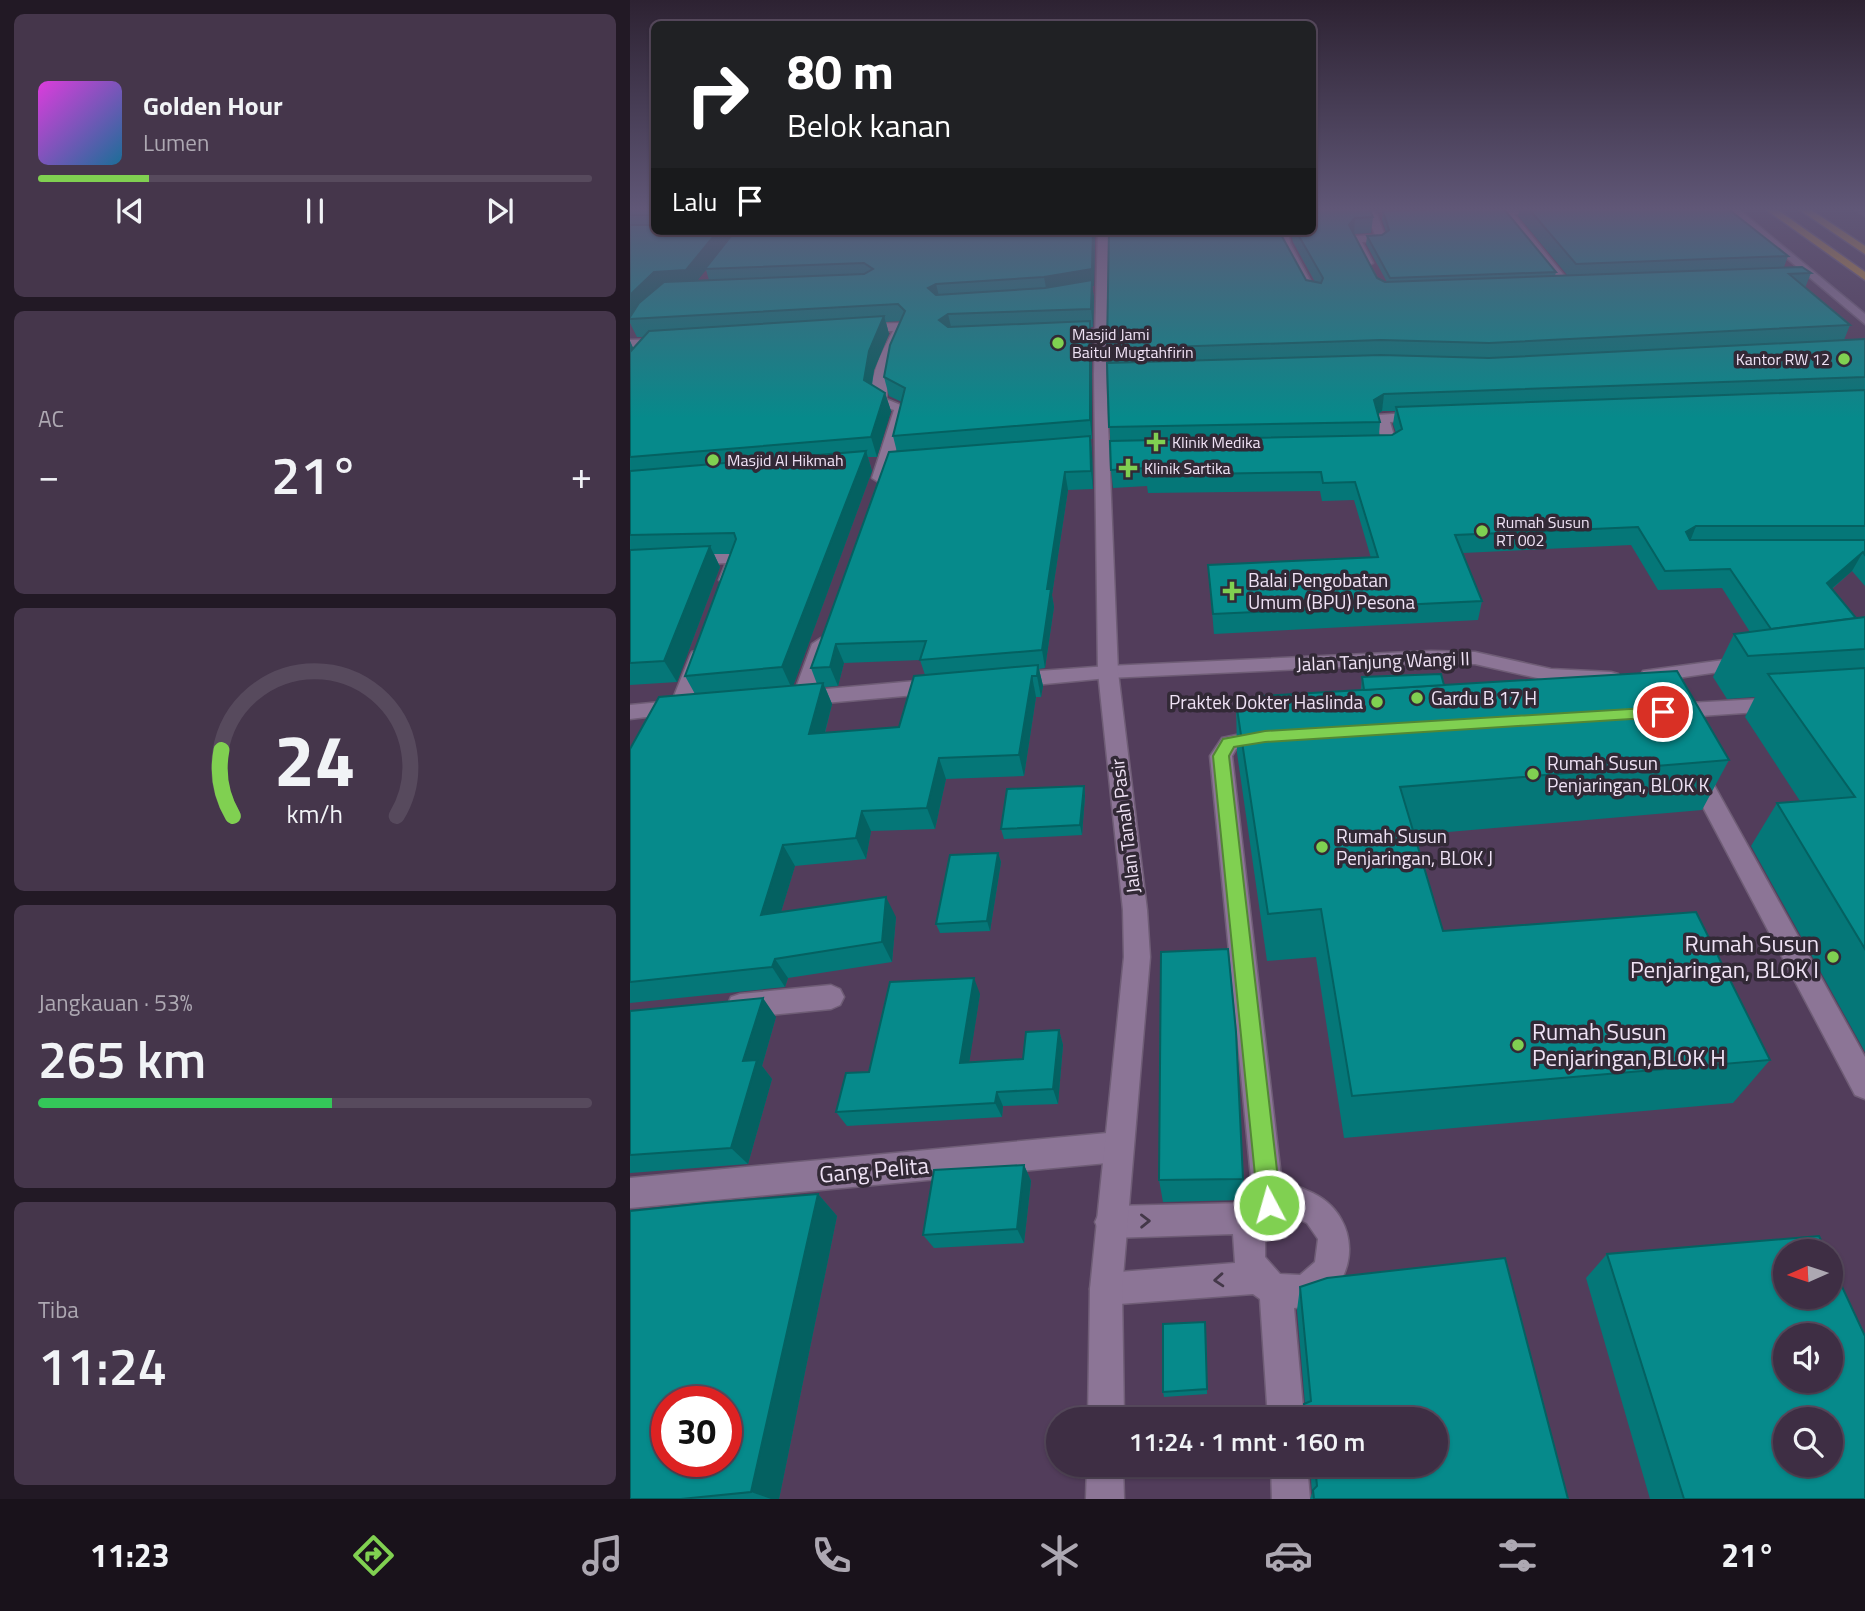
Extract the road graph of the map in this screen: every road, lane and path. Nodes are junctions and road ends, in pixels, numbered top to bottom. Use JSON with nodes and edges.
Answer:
{"nodes":[{"id":1,"x":1097,"y":278,"type":"edge"},
{"id":2,"x":1304,"y":278,"type":"edge"},
{"id":3,"x":1567,"y":278,"type":"edge"},
{"id":4,"x":1813,"y":278,"type":"edge"},
{"id":5,"x":1554,"y":286,"type":"edge"},
{"id":6,"x":1314,"y":296,"type":"edge"},
{"id":7,"x":1865,"y":320,"type":"edge"},
{"id":8,"x":840,"y":329,"type":"edge"},
{"id":9,"x":678,"y":342,"type":"edge"},
{"id":10,"x":630,"y":344,"type":"edge"},
{"id":11,"x":651,"y":344,"type":"junction"},
{"id":12,"x":637,"y":360,"type":"edge"},
{"id":13,"x":1437,"y":416,"type":"edge"},
{"id":14,"x":1363,"y":447,"type":"edge"},
{"id":15,"x":877,"y":488,"type":"edge"},
{"id":16,"x":630,"y":563,"type":"edge"},
{"id":17,"x":721,"y":598,"type":"edge"},
{"id":18,"x":825,"y":632,"type":"edge"},
{"id":19,"x":708,"y":634,"type":"edge"},
{"id":20,"x":1770,"y":660,"type":"edge"},
{"id":21,"x":1108,"y":672,"type":"junction"},
{"id":22,"x":996,"y":681,"type":"edge"},
{"id":23,"x":955,"y":685,"type":"edge"},
{"id":24,"x":802,"y":698,"type":"junction"},
{"id":25,"x":775,"y":700,"type":"edge"},
{"id":26,"x":1798,"y":704,"type":"edge"},
{"id":27,"x":707,"y":705,"type":"edge"},
{"id":28,"x":680,"y":707,"type":"junction"},
{"id":29,"x":630,"y":712,"type":"edge"},
{"id":30,"x":1292,"y":734,"type":"edge"},
{"id":31,"x":831,"y":997,"type":"dead end"},
{"id":32,"x":710,"y":1009,"type":"edge"},
{"id":33,"x":1865,"y":1085,"type":"edge"},
{"id":34,"x":1118,"y":1147,"type":"junction"},
{"id":35,"x":630,"y":1193,"type":"edge"},
{"id":36,"x":1262,"y":1212,"type":"junction"},
{"id":37,"x":1111,"y":1222,"type":"junction"},
{"id":38,"x":1268,"y":1284,"type":"junction"},
{"id":39,"x":1107,"y":1289,"type":"junction"},
{"id":40,"x":1106,"y":1407,"type":"edge"},
{"id":41,"x":1284,"y":1407,"type":"edge"},
{"id":42,"x":1105,"y":1477,"type":"edge"},
{"id":43,"x":1290,"y":1477,"type":"edge"},
{"id":44,"x":1105,"y":1499,"type":"edge"},
{"id":45,"x":1292,"y":1499,"type":"edge"}],
"edges":[{"from":1,"to":21,"type":"street","name":"Jalan Tanah Pasir"},
{"from":2,"to":6,"type":"street"},
{"from":3,"to":5,"type":"street"},
{"from":4,"to":7,"type":"street"},
{"from":8,"to":15,"type":"street"},
{"from":9,"to":11,"type":"street"},
{"from":10,"to":11,"type":"street"},
{"from":11,"to":12,"type":"street"},
{"from":13,"to":14,"type":"street"},
{"from":16,"to":17,"type":"street"},
{"from":18,"to":24,"type":"street"},
{"from":19,"to":28,"type":"street"},
{"from":20,"to":21,"type":"street","name":"Jalan Tanjung Wangi II"},
{"from":21,"to":22,"type":"street","name":"Jalan Tanjung Wangi II"},
{"from":21,"to":34,"type":"street","name":"Jalan Tanah Pasir"},
{"from":23,"to":24,"type":"street"},
{"from":24,"to":25,"type":"street"},
{"from":26,"to":33,"type":"street"},
{"from":27,"to":28,"type":"street"},
{"from":28,"to":29,"type":"street"},
{"from":30,"to":36,"type":"street"},
{"from":31,"to":32,"type":"street"},
{"from":34,"to":35,"type":"street","name":"Gang Pelita"},
{"from":34,"to":37,"type":"street","name":"Jalan Tanah Pasir"},
{"from":37,"to":36,"type":"street","one_way":true},
{"from":36,"to":38,"type":"street"},
{"from":36,"to":38,"type":"street"},
{"from":37,"to":39,"type":"street","name":"Jalan Tanah Pasir"},
{"from":38,"to":39,"type":"street","one_way":true},
{"from":38,"to":41,"type":"street"},
{"from":39,"to":40,"type":"street","name":"Jalan Tanah Pasir"},
{"from":42,"to":44,"type":"street"},
{"from":43,"to":45,"type":"street"}]}
